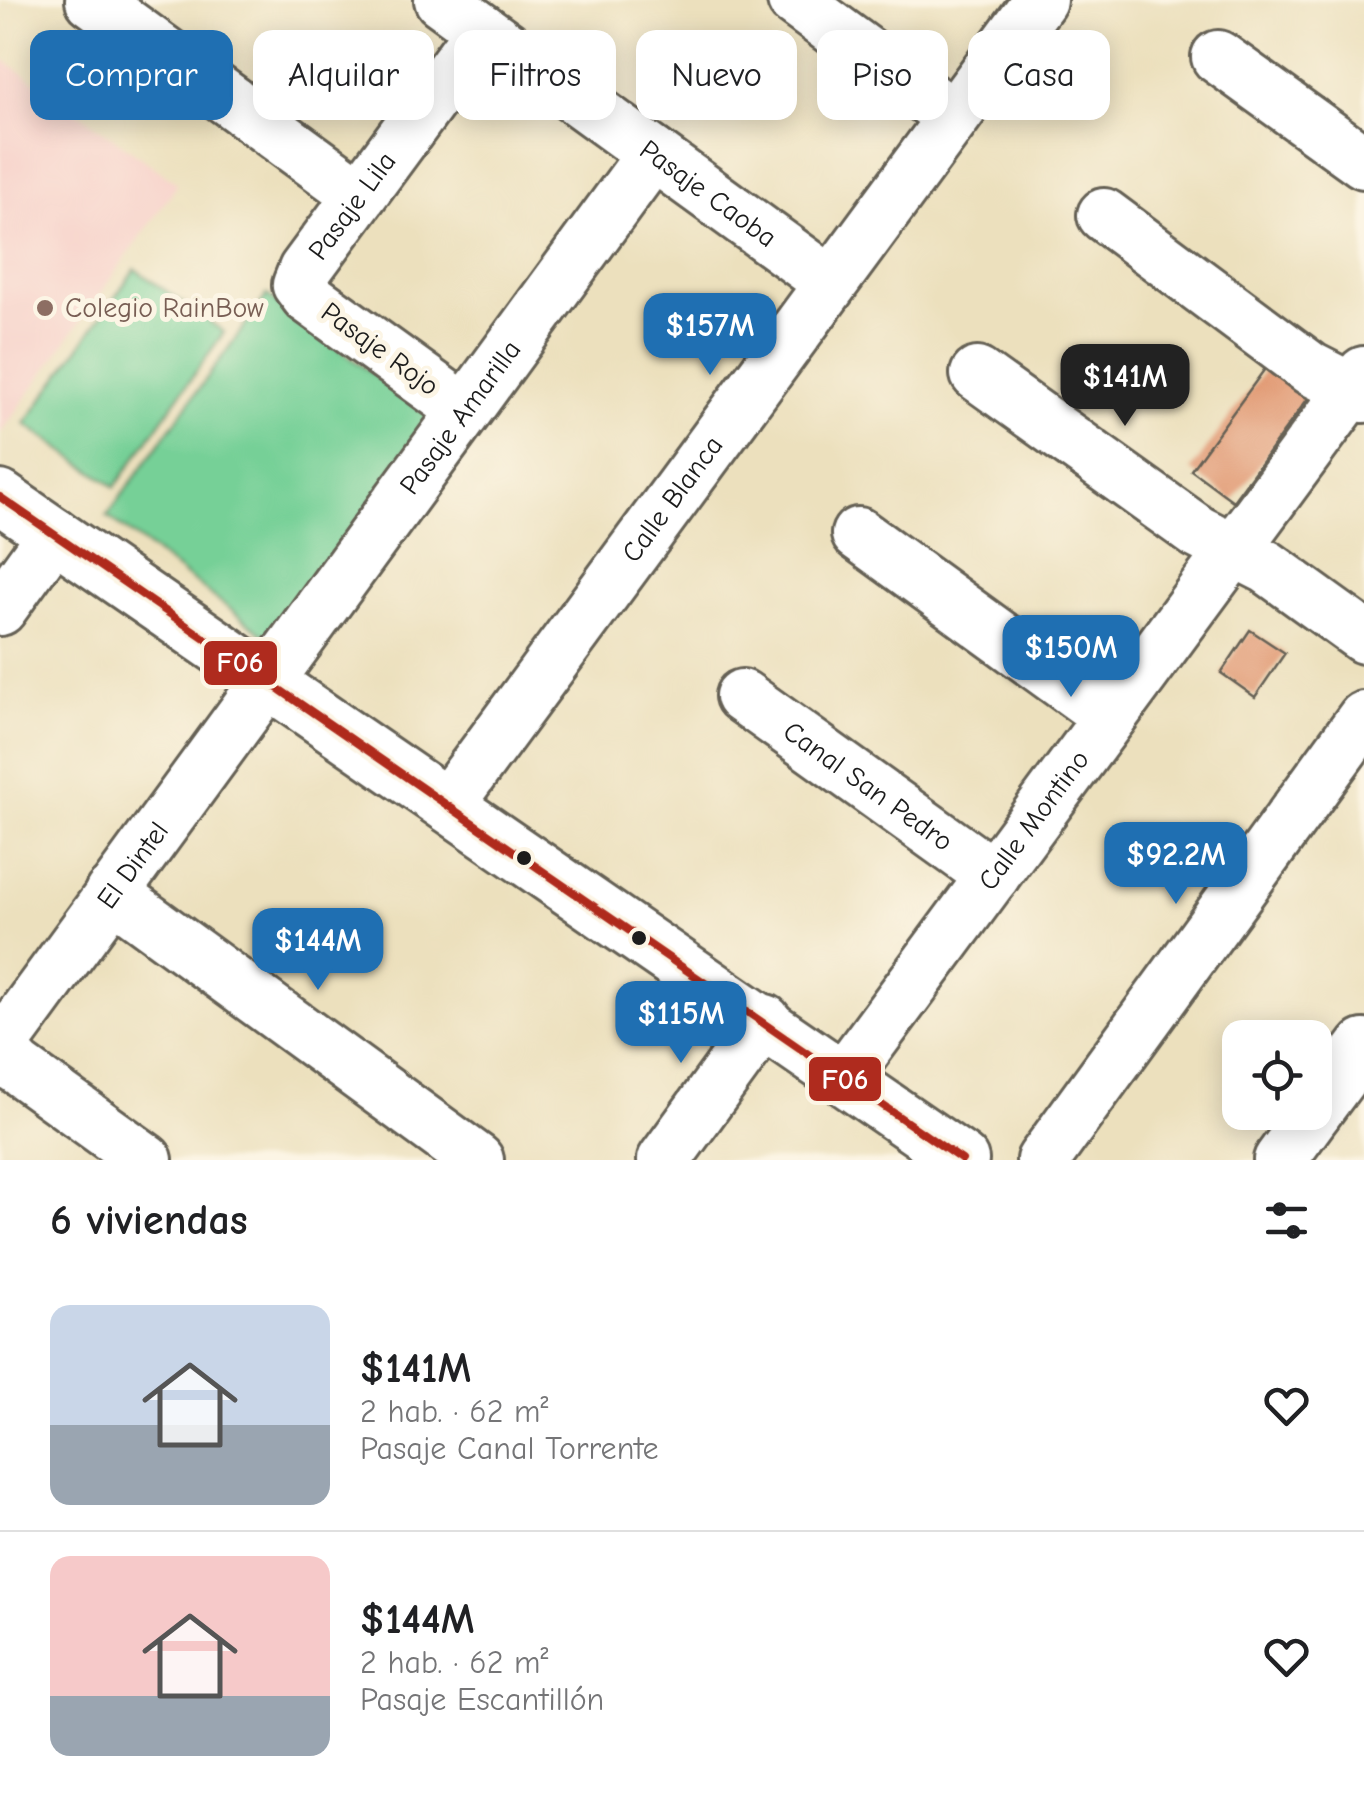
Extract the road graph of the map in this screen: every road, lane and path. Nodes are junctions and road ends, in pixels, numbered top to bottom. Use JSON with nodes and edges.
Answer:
{"nodes":[{"id":1,"x":92,"y":0,"type":"edge"},
{"id":2,"x":441,"y":0,"type":"edge"},
{"id":3,"x":794,"y":0,"type":"edge"},
{"id":4,"x":1040,"y":0,"type":"edge"},
{"id":5,"x":482,"y":30,"type":"edge"},
{"id":6,"x":1218,"y":56,"type":"dead end"},
{"id":7,"x":454,"y":68,"type":"edge"},
{"id":8,"x":953,"y":118,"type":"junction"},
{"id":9,"x":606,"y":120,"type":"edge"},
{"id":10,"x":653,"y":154,"type":"junction"},
{"id":11,"x":1364,"y":162,"type":"edge"},
{"id":12,"x":360,"y":195,"type":"junction"},
{"id":13,"x":1104,"y":216,"type":"dead end"},
{"id":14,"x":831,"y":283,"type":"junction"},
{"id":15,"x":300,"y":285,"type":"joint"},
{"id":16,"x":976,"y":374,"type":"dead end"},
{"id":17,"x":1360,"y":386,"type":"edge"},
{"id":18,"x":463,"y":410,"type":"junction"},
{"id":19,"x":0,"y":497,"type":"edge"},
{"id":20,"x":54,"y":534,"type":"junction"},
{"id":21,"x":858,"y":534,"type":"dead end"},
{"id":22,"x":1234,"y":549,"type":"junction"},
{"id":23,"x":0,"y":610,"type":"edge"},
{"id":24,"x":1364,"y":637,"type":"edge"},
{"id":25,"x":264,"y":680,"type":"junction"},
{"id":26,"x":742,"y":696,"type":"dead end"},
{"id":27,"x":1110,"y":717,"type":"junction"},
{"id":28,"x":1364,"y":718,"type":"edge"},
{"id":29,"x":447,"y":805,"type":"junction"},
{"id":30,"x":992,"y":876,"type":"junction"},
{"id":31,"x":110,"y":894,"type":"junction"},
{"id":32,"x":765,"y":1021,"type":"junction"},
{"id":33,"x":1364,"y":1046,"type":"edge"},
{"id":34,"x":0,"y":1048,"type":"edge"},
{"id":35,"x":845,"y":1076,"type":"junction"},
{"id":36,"x":1332,"y":1089,"type":"edge"},
{"id":37,"x":1302,"y":1130,"type":"edge"},
{"id":38,"x":146,"y":1160,"type":"edge"},
{"id":39,"x":478,"y":1160,"type":"edge"},
{"id":40,"x":664,"y":1160,"type":"edge"},
{"id":41,"x":962,"y":1160,"type":"edge"},
{"id":42,"x":1043,"y":1160,"type":"edge"},
{"id":43,"x":1280,"y":1160,"type":"edge"}],
"edges":[{"from":1,"to":12,"type":"street"},
{"from":2,"to":5,"type":"street","name":"Pasaje Caoba"},
{"from":3,"to":8,"type":"street"},
{"from":4,"to":8,"type":"street","name":"Calle Blanca"},
{"from":6,"to":11,"type":"street"},
{"from":7,"to":12,"type":"street","name":"Pasaje Lila"},
{"from":8,"to":14,"type":"street","name":"Calle Blanca"},
{"from":9,"to":10,"type":"street","name":"Pasaje Caoba"},
{"from":10,"to":14,"type":"street","name":"Pasaje Caoba"},
{"from":10,"to":18,"type":"street","name":"Pasaje Amarilla"},
{"from":12,"to":15,"type":"street","name":"Pasaje Lila"},
{"from":13,"to":17,"type":"street"},
{"from":14,"to":29,"type":"street","name":"Calle Blanca"},
{"from":15,"to":18,"type":"street","name":"Pasaje Rojo"},
{"from":16,"to":22,"type":"street"},
{"from":17,"to":22,"type":"street","name":"Calle Montino"},
{"from":18,"to":25,"type":"street","name":"Pasaje Amarilla"},
{"from":19,"to":20,"type":"street"},
{"from":20,"to":23,"type":"street"},
{"from":20,"to":25,"type":"street"},
{"from":21,"to":27,"type":"street"},
{"from":22,"to":24,"type":"street"},
{"from":22,"to":27,"type":"street","name":"Calle Montino"},
{"from":25,"to":29,"type":"street"},
{"from":25,"to":31,"type":"street","name":"El Dintel"},
{"from":26,"to":30,"type":"street","name":"Canal San Pedro"},
{"from":27,"to":30,"type":"street","name":"Calle Montino"},
{"from":28,"to":42,"type":"street"},
{"from":29,"to":32,"type":"street"},
{"from":30,"to":35,"type":"street","name":"Calle Montino"},
{"from":31,"to":34,"type":"street","name":"El Dintel"},
{"from":31,"to":39,"type":"street"},
{"from":32,"to":35,"type":"street"},
{"from":32,"to":40,"type":"street"},
{"from":33,"to":36,"type":"street"},
{"from":34,"to":38,"type":"street"},
{"from":35,"to":41,"type":"street"},
{"from":37,"to":43,"type":"street"}]}
